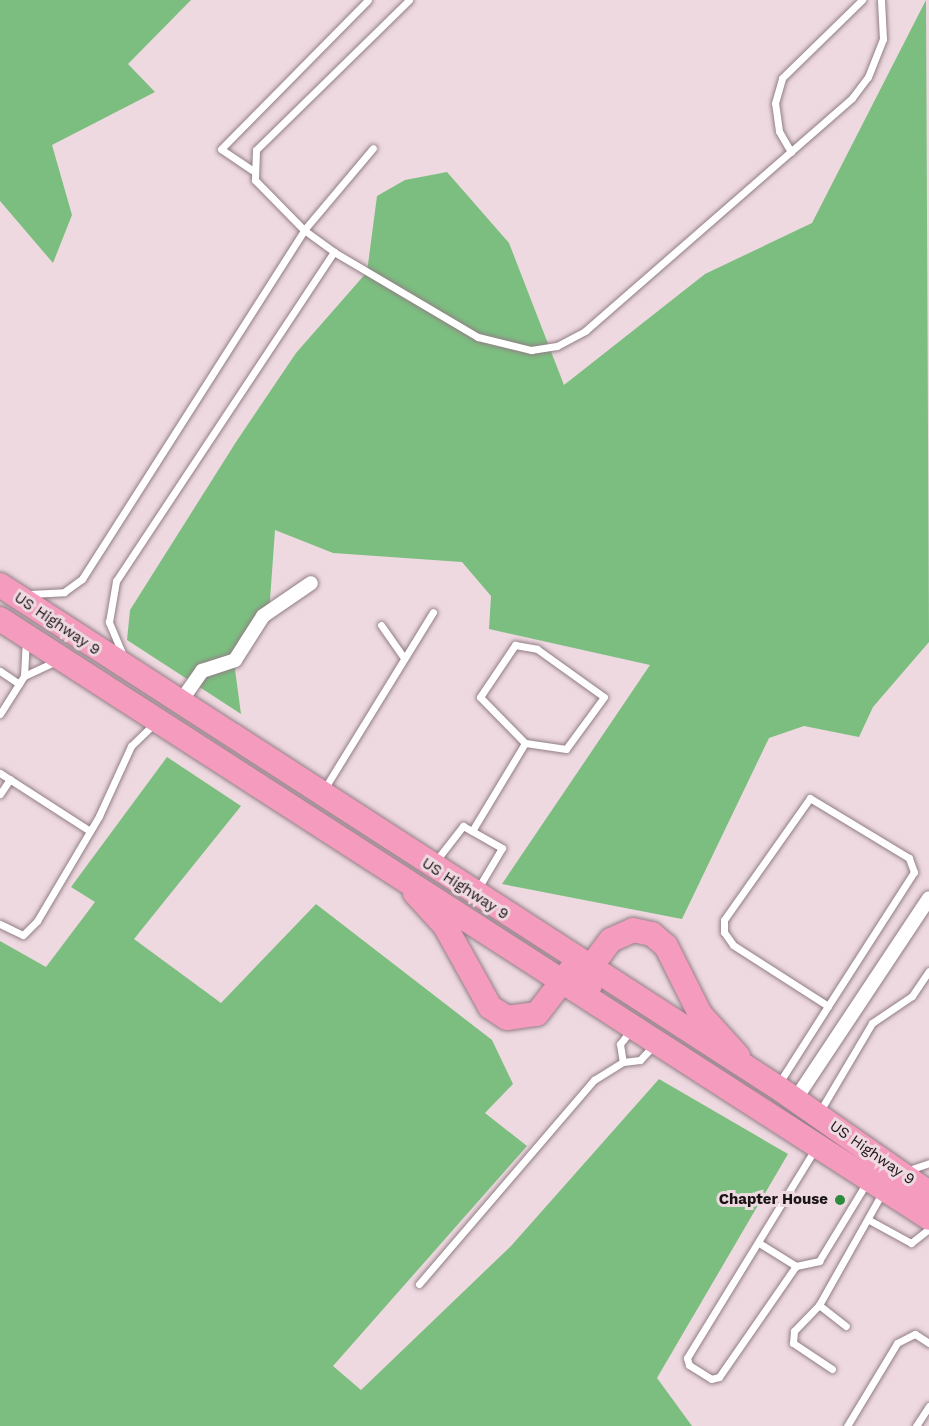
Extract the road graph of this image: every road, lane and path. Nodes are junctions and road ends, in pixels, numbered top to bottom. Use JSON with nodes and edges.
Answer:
{"nodes":[{"id":1,"x":368,"y":0,"type":"edge"},
{"id":2,"x":409,"y":0,"type":"edge"},
{"id":3,"x":862,"y":0,"type":"edge"},
{"id":4,"x":881,"y":0,"type":"edge"},
{"id":5,"x":373,"y":148,"type":"dead end"},
{"id":6,"x":791,"y":152,"type":"junction"},
{"id":7,"x":252,"y":170,"type":"junction"},
{"id":8,"x":304,"y":230,"type":"junction"},
{"id":9,"x":334,"y":252,"type":"junction"},
{"id":10,"x":311,"y":583,"type":"dead end"},
{"id":11,"x":4,"y":587,"type":"edge"},
{"id":12,"x":433,"y":612,"type":"dead end"},
{"id":13,"x":0,"y":619,"type":"edge"},
{"id":14,"x":381,"y":625,"type":"dead end"},
{"id":15,"x":25,"y":635,"type":"junction"},
{"id":16,"x":403,"y":657,"type":"junction"},
{"id":17,"x":62,"y":658,"type":"junction"},
{"id":18,"x":0,"y":671,"type":"edge"},
{"id":19,"x":24,"y":676,"type":"junction"},
{"id":20,"x":145,"y":678,"type":"junction"},
{"id":21,"x":19,"y":684,"type":"junction"},
{"id":22,"x":181,"y":701,"type":"junction"},
{"id":23,"x":0,"y":714,"type":"edge"},
{"id":24,"x":161,"y":718,"type":"junction"},
{"id":25,"x":525,"y":743,"type":"junction"},
{"id":26,"x":0,"y":773,"type":"edge"},
{"id":27,"x":10,"y":779,"type":"junction"},
{"id":28,"x":0,"y":794,"type":"edge"},
{"id":29,"x":320,"y":795,"type":"junction"},
{"id":30,"x":90,"y":831,"type":"junction"},
{"id":31,"x":472,"y":831,"type":"junction"},
{"id":32,"x":431,"y":867,"type":"junction"},
{"id":33,"x":406,"y":882,"type":"junction"},
{"id":34,"x":474,"y":895,"type":"junction"},
{"id":35,"x":929,"y":897,"type":"edge"},
{"id":36,"x":0,"y":924,"type":"edge"},
{"id":37,"x":577,"y":970,"type":"junction"},
{"id":38,"x":929,"y":971,"type":"edge"},
{"id":39,"x":828,"y":1006,"type":"junction"},
{"id":40,"x":634,"y":1025,"type":"junction"},
{"id":41,"x":658,"y":1041,"type":"junction"},
{"id":42,"x":623,"y":1062,"type":"junction"},
{"id":43,"x":754,"y":1073,"type":"junction"},
{"id":44,"x":786,"y":1094,"type":"junction"},
{"id":45,"x":818,"y":1115,"type":"junction"},
{"id":46,"x":818,"y":1145,"type":"junction"},
{"id":47,"x":929,"y":1163,"type":"edge"},
{"id":48,"x":885,"y":1180,"type":"junction"},
{"id":49,"x":929,"y":1193,"type":"edge"},
{"id":50,"x":929,"y":1218,"type":"edge"},
{"id":51,"x":869,"y":1220,"type":"junction"},
{"id":52,"x":929,"y":1229,"type":"edge"},
{"id":53,"x":759,"y":1243,"type":"junction"},
{"id":54,"x":796,"y":1266,"type":"junction"},
{"id":55,"x":419,"y":1284,"type":"dead end"},
{"id":56,"x":819,"y":1305,"type":"junction"},
{"id":57,"x":846,"y":1326,"type":"dead end"},
{"id":58,"x":929,"y":1343,"type":"edge"},
{"id":59,"x":832,"y":1369,"type":"dead end"},
{"id":60,"x":929,"y":1406,"type":"edge"},
{"id":61,"x":847,"y":1426,"type":"edge"},
{"id":62,"x":916,"y":1426,"type":"edge"}],
"edges":[{"from":1,"to":7,"type":"lane"},
{"from":2,"to":7,"type":"lane"},
{"from":3,"to":6,"type":"lane"},
{"from":4,"to":6,"type":"lane"},
{"from":5,"to":8,"type":"lane"},
{"from":6,"to":9,"type":"lane"},
{"from":7,"to":8,"type":"lane"},
{"from":8,"to":9,"type":"lane"},
{"from":8,"to":11,"type":"lane"},
{"from":9,"to":20,"type":"lane"},
{"from":10,"to":22,"type":"street"},
{"from":11,"to":20,"type":"highway","name":"US Highway 9"},
{"from":12,"to":16,"type":"lane"},
{"from":13,"to":15,"type":"highway","name":"US Highway 9"},
{"from":14,"to":16,"type":"lane"},
{"from":15,"to":17,"type":"highway","name":"US Highway 9"},
{"from":15,"to":19,"type":"lane"},
{"from":16,"to":29,"type":"lane"},
{"from":17,"to":19,"type":"lane"},
{"from":17,"to":24,"type":"highway","name":"US Highway 9"},
{"from":18,"to":21,"type":"lane"},
{"from":19,"to":21,"type":"lane"},
{"from":20,"to":22,"type":"highway","name":"US Highway 9"},
{"from":21,"to":23,"type":"lane"},
{"from":22,"to":29,"type":"highway","name":"US Highway 9"},
{"from":24,"to":30,"type":"lane"},
{"from":24,"to":33,"type":"highway","name":"US Highway 9"},
{"from":25,"to":25,"type":"lane"},
{"from":25,"to":31,"type":"lane"},
{"from":26,"to":27,"type":"lane"},
{"from":27,"to":28,"type":"lane"},
{"from":27,"to":30,"type":"lane"},
{"from":29,"to":32,"type":"highway","name":"US Highway 9"},
{"from":30,"to":36,"type":"lane"},
{"from":31,"to":32,"type":"lane"},
{"from":31,"to":34,"type":"lane"},
{"from":32,"to":34,"type":"highway","name":"US Highway 9"},
{"from":33,"to":37,"type":"highway","name":"US Highway 9"},
{"from":33,"to":37,"type":"highway"},
{"from":34,"to":37,"type":"highway","name":"US Highway 9"},
{"from":35,"to":44,"type":"street"},
{"from":37,"to":40,"type":"highway","name":"US Highway 9"},
{"from":37,"to":43,"type":"highway","name":"US Highway 9"},
{"from":37,"to":43,"type":"highway"},
{"from":38,"to":45,"type":"lane"},
{"from":39,"to":39,"type":"lane"},
{"from":39,"to":44,"type":"lane"},
{"from":40,"to":41,"type":"highway","name":"US Highway 9"},
{"from":40,"to":42,"type":"lane"},
{"from":41,"to":42,"type":"lane"},
{"from":41,"to":46,"type":"highway","name":"US Highway 9"},
{"from":42,"to":55,"type":"lane"},
{"from":43,"to":44,"type":"highway","name":"US Highway 9"},
{"from":44,"to":45,"type":"highway","name":"US Highway 9"},
{"from":45,"to":48,"type":"highway","name":"US Highway 9"},
{"from":46,"to":48,"type":"highway","name":"US Highway 9"},
{"from":46,"to":53,"type":"lane"},
{"from":47,"to":48,"type":"lane"},
{"from":48,"to":49,"type":"highway","name":"US Highway 9"},
{"from":48,"to":50,"type":"highway","name":"US Highway 9"},
{"from":48,"to":51,"type":"lane"},
{"from":48,"to":54,"type":"lane"},
{"from":51,"to":52,"type":"lane"},
{"from":51,"to":56,"type":"lane"},
{"from":53,"to":54,"type":"lane"},
{"from":53,"to":54,"type":"lane"},
{"from":56,"to":57,"type":"lane"},
{"from":56,"to":59,"type":"lane"},
{"from":58,"to":61,"type":"lane"},
{"from":60,"to":62,"type":"lane"}]}
